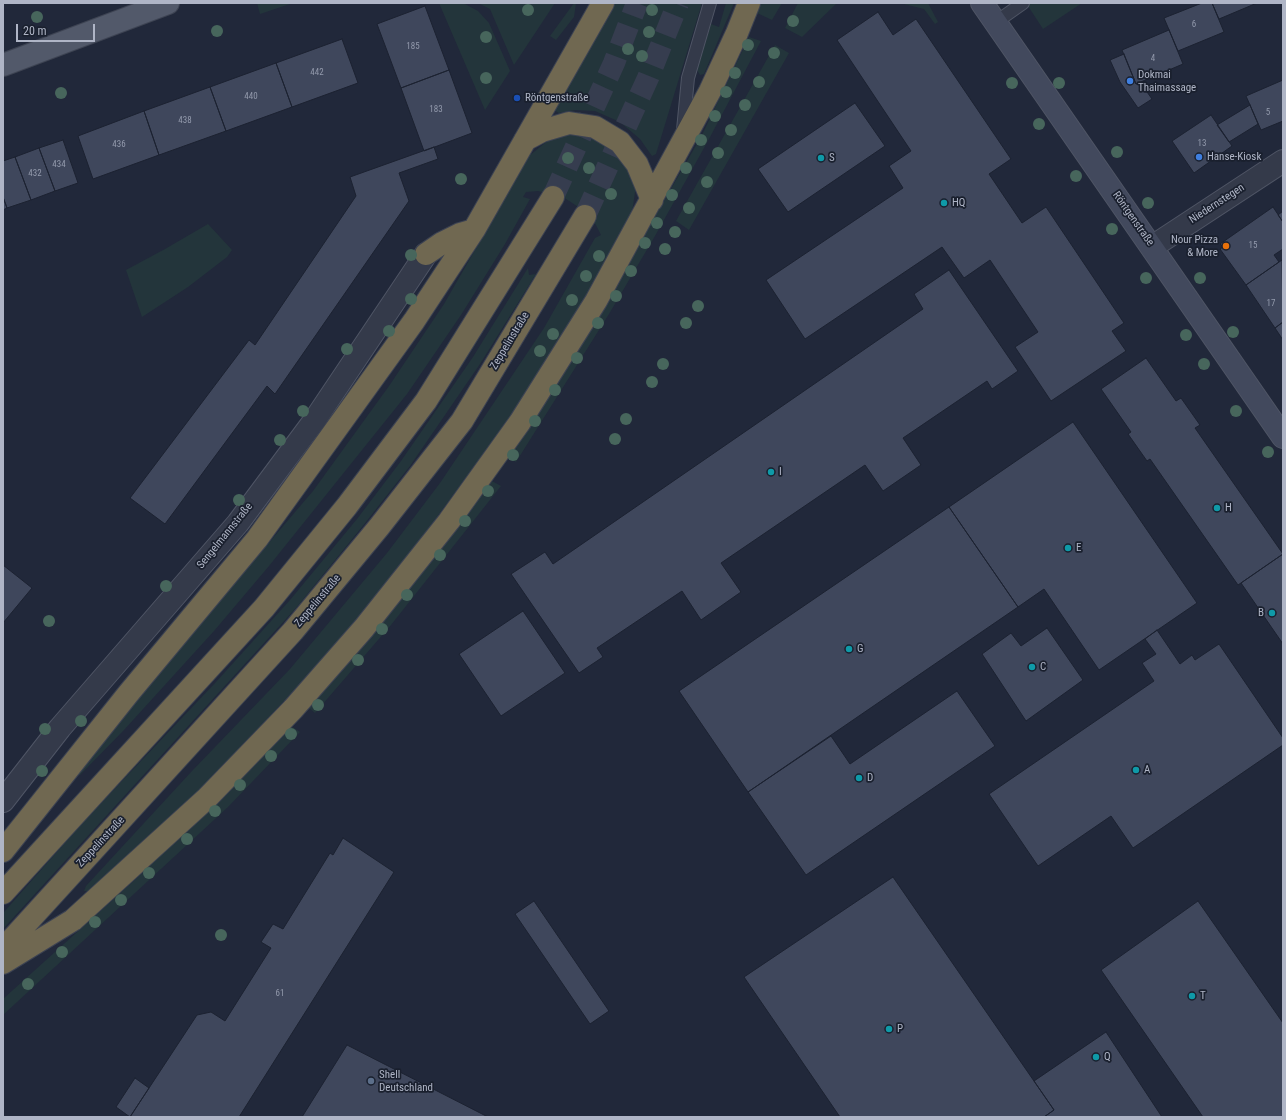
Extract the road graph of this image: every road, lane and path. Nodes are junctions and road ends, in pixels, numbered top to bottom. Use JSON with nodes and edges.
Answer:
{"nodes":[{"id":1,"x":168,"y":3,"type":"edge"},
{"id":2,"x":710,"y":3,"type":"edge"},
{"id":3,"x":749,"y":3,"type":"edge"},
{"id":4,"x":982,"y":3,"type":"edge"},
{"id":5,"x":1023,"y":3,"type":"edge"},
{"id":6,"x":597,"y":8,"type":"edge"},
{"id":7,"x":996,"y":22,"type":"junction"},
{"id":8,"x":3,"y":65,"type":"edge"},
{"id":9,"x":525,"y":140,"type":"junction"},
{"id":10,"x":682,"y":143,"type":"junction"},
{"id":11,"x":1283,"y":162,"type":"edge"},
{"id":12,"x":553,"y":197,"type":"tunnel mouth"},
{"id":13,"x":652,"y":200,"type":"junction"},
{"id":14,"x":585,"y":216,"type":"tunnel mouth"},
{"id":15,"x":474,"y":230,"type":"junction"},
{"id":16,"x":1152,"y":247,"type":"junction"},
{"id":17,"x":426,"y":254,"type":"joint"},
{"id":18,"x":1283,"y":437,"type":"edge"},
{"id":19,"x":3,"y":801,"type":"edge"},
{"id":20,"x":3,"y":851,"type":"edge"},
{"id":21,"x":3,"y":893,"type":"edge"},
{"id":22,"x":3,"y":949,"type":"edge"},
{"id":23,"x":3,"y":963,"type":"edge"}],
"edges":[{"from":1,"to":8,"type":"main road"},
{"from":2,"to":10,"type":"lane"},
{"from":3,"to":10,"type":"highway"},
{"from":4,"to":7,"type":"street","name":"Röntgenstraße"},
{"from":5,"to":7,"type":"lane"},
{"from":6,"to":9,"type":"highway"},
{"from":7,"to":16,"type":"street","name":"Röntgenstraße"},
{"from":9,"to":13,"type":"highway"},
{"from":9,"to":15,"type":"highway"},
{"from":10,"to":13,"type":"highway"},
{"from":11,"to":16,"type":"street","name":"Niedernstegen"},
{"from":12,"to":21,"type":"highway"},
{"from":13,"to":23,"type":"highway"},
{"from":14,"to":22,"type":"highway","name":"Zeppelinstraße"},
{"from":15,"to":17,"type":"highway"},
{"from":15,"to":20,"type":"highway"},
{"from":16,"to":18,"type":"street","name":"Röntgenstraße"},
{"from":17,"to":19,"type":"street","name":"Sengelmannstraße"}]}
